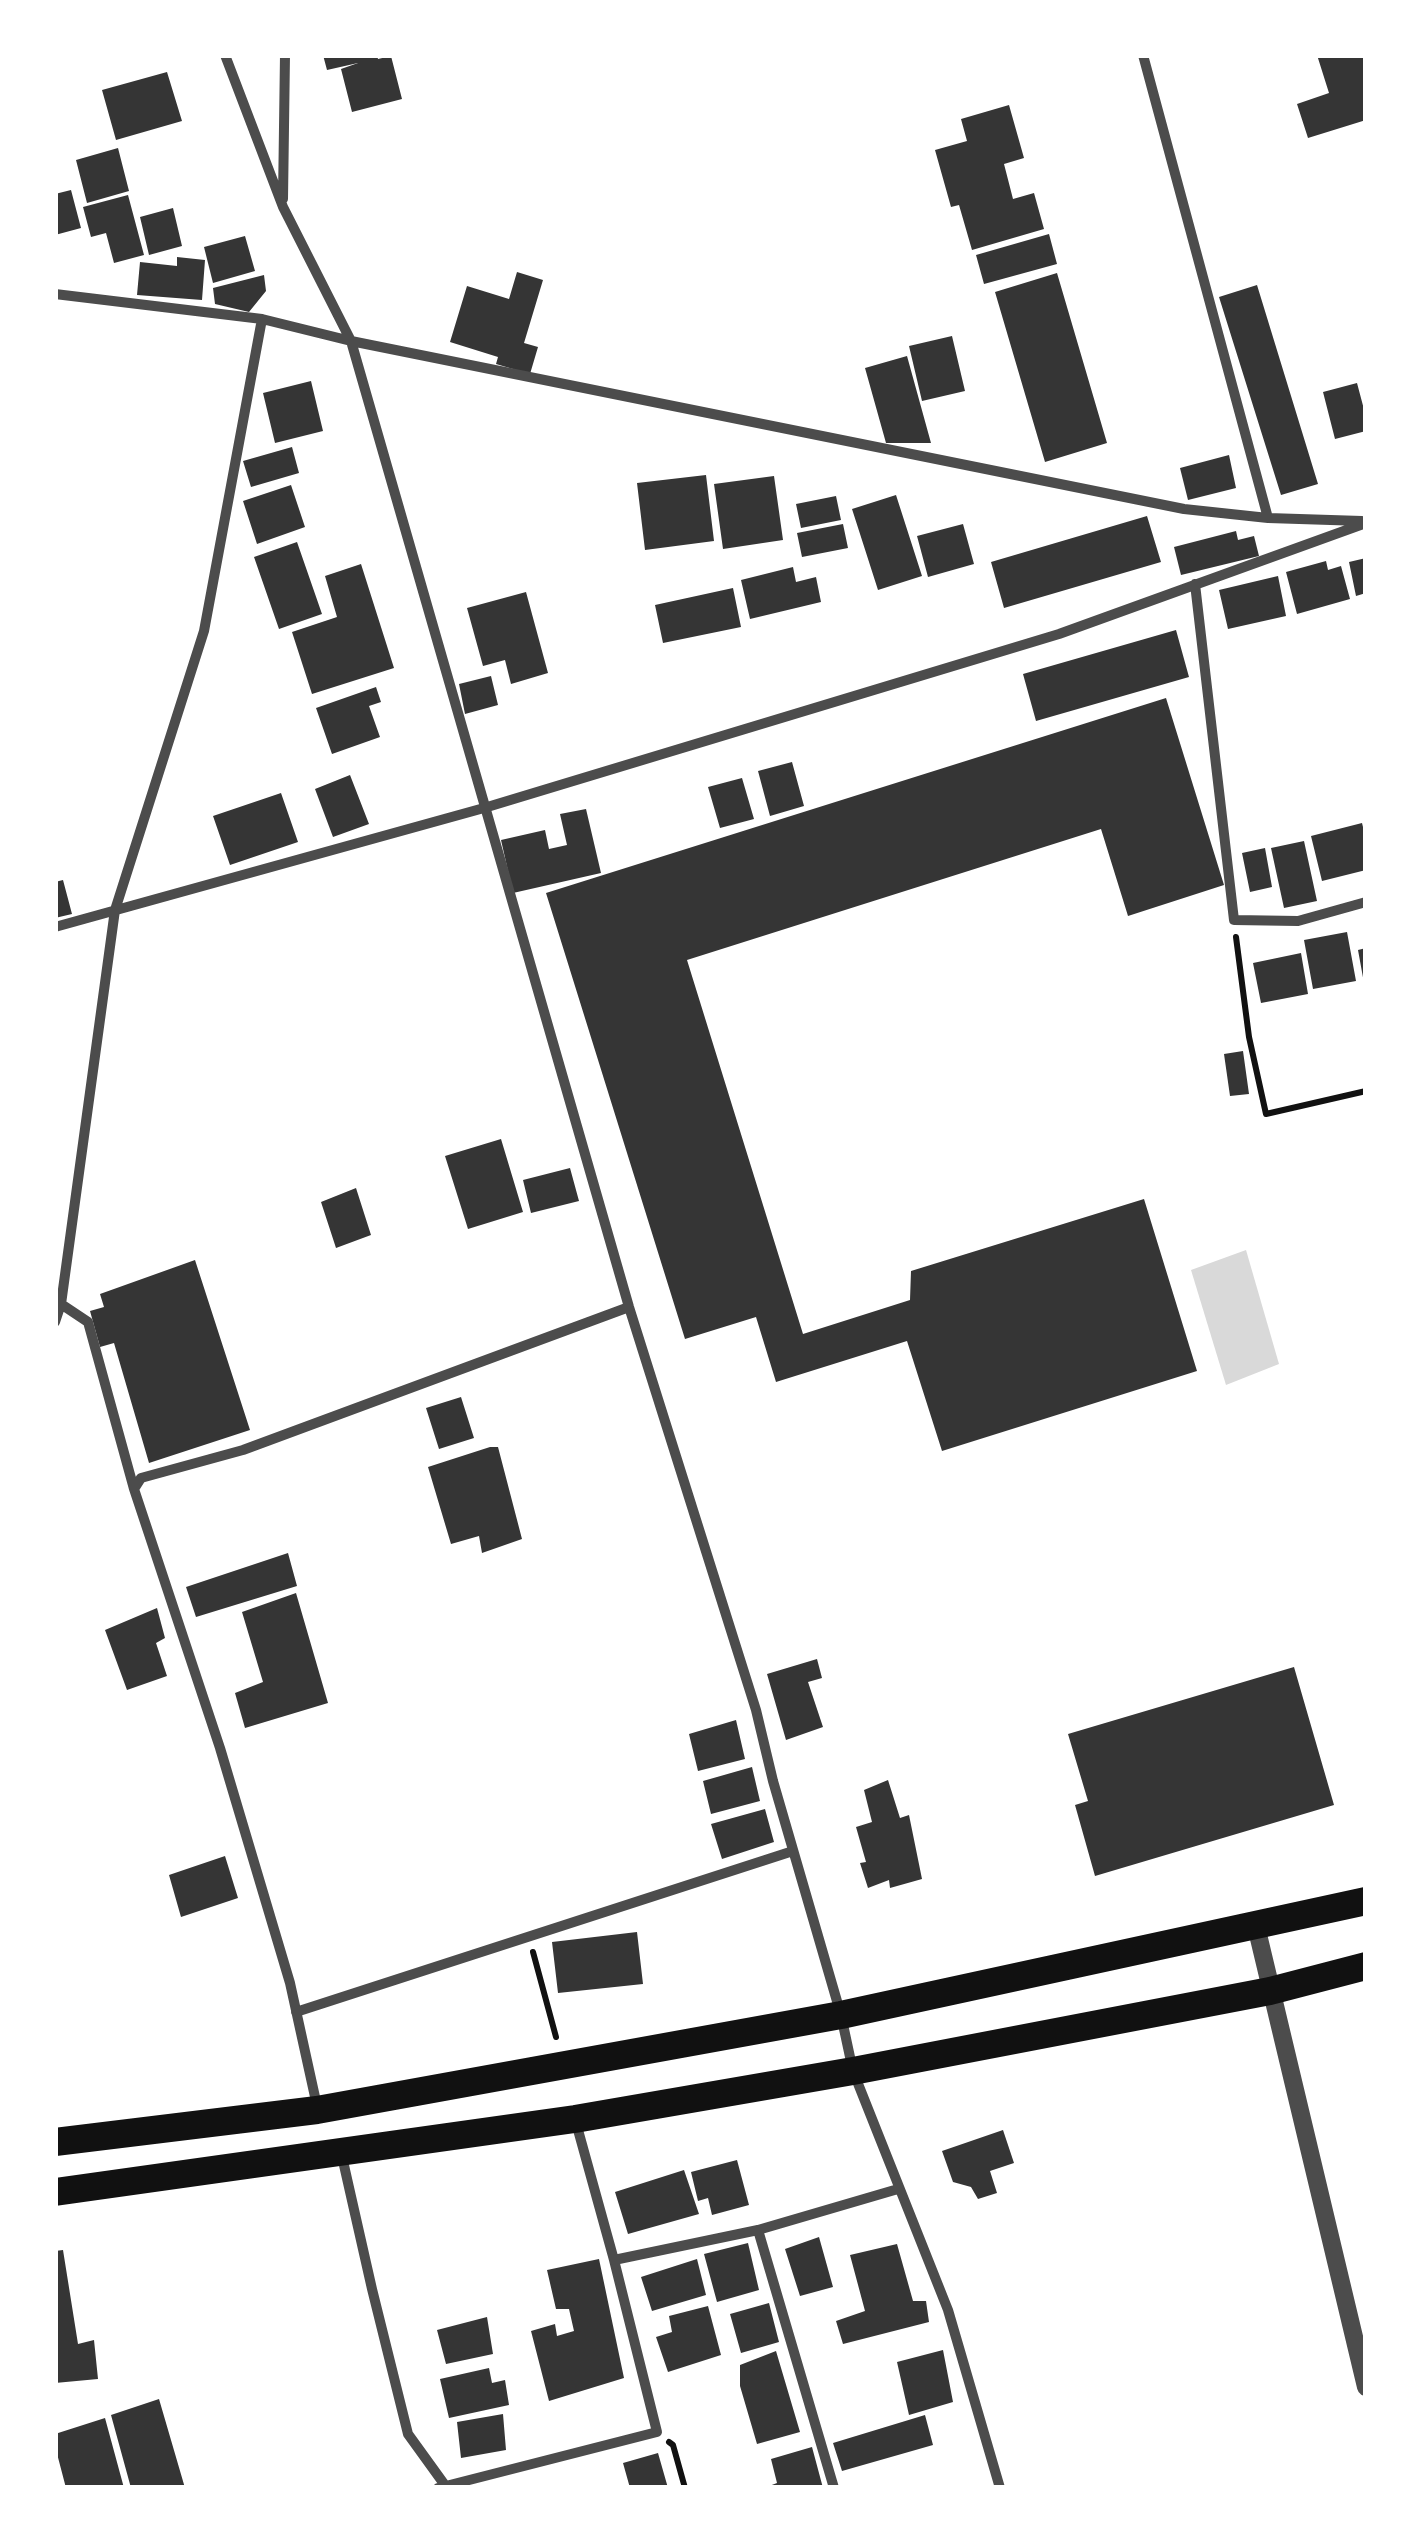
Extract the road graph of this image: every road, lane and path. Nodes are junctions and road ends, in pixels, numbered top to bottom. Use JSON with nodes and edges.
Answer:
{"nodes":[{"id":1,"x":225,"y":55,"type":"edge"},
{"id":2,"x":285,"y":55,"type":"edge"},
{"id":3,"x":1143,"y":55,"type":"edge"},
{"id":4,"x":283,"y":206,"type":"junction"},
{"id":5,"x":55,"y":294,"type":"edge"},
{"id":6,"x":262,"y":318,"type":"junction"},
{"id":7,"x":351,"y":341,"type":"junction"},
{"id":8,"x":1268,"y":518,"type":"junction"},
{"id":9,"x":1366,"y":522,"type":"edge"},
{"id":10,"x":1195,"y":584,"type":"junction"},
{"id":11,"x":484,"y":808,"type":"junction"},
{"id":12,"x":1366,"y":902,"type":"edge"},
{"id":13,"x":115,"y":910,"type":"junction"},
{"id":14,"x":1234,"y":920,"type":"junction"},
{"id":15,"x":55,"y":927,"type":"edge"},
{"id":16,"x":1366,"y":1092,"type":"edge"},
{"id":17,"x":61,"y":1304,"type":"junction"},
{"id":18,"x":629,"y":1307,"type":"junction"},
{"id":19,"x":55,"y":1322,"type":"edge"},
{"id":20,"x":134,"y":1489,"type":"junction"},
{"id":21,"x":793,"y":1851,"type":"junction"},
{"id":22,"x":1366,"y":1901,"type":"edge"},
{"id":23,"x":1256,"y":1926,"type":"junction"},
{"id":24,"x":528,"y":1937,"type":"junction"},
{"id":25,"x":1366,"y":1966,"type":"edge"},
{"id":26,"x":1270,"y":1992,"type":"junction"},
{"id":27,"x":296,"y":2012,"type":"junction"},
{"id":28,"x":841,"y":2015,"type":"junction"},
{"id":29,"x":564,"y":2065,"type":"junction"},
{"id":30,"x":853,"y":2071,"type":"junction"},
{"id":31,"x":318,"y":2110,"type":"junction"},
{"id":32,"x":575,"y":2118,"type":"junction"},
{"id":33,"x":55,"y":2142,"type":"edge"},
{"id":34,"x":341,"y":2151,"type":"junction"},
{"id":35,"x":898,"y":2189,"type":"junction"},
{"id":36,"x":55,"y":2192,"type":"edge"},
{"id":37,"x":758,"y":2230,"type":"junction"},
{"id":38,"x":614,"y":2260,"type":"junction"},
{"id":39,"x":1366,"y":2387,"type":"edge"},
{"id":40,"x":656,"y":2432,"type":"junction"},
{"id":41,"x":443,"y":2487,"type":"edge"},
{"id":42,"x":686,"y":2488,"type":"edge"},
{"id":43,"x":834,"y":2488,"type":"edge"},
{"id":44,"x":1000,"y":2488,"type":"edge"}],
"edges":[{"from":1,"to":4,"type":"street"},
{"from":2,"to":4,"type":"street"},
{"from":3,"to":8,"type":"street"},
{"from":4,"to":7,"type":"street"},
{"from":5,"to":6,"type":"street"},
{"from":6,"to":7,"type":"street"},
{"from":6,"to":13,"type":"street"},
{"from":7,"to":8,"type":"street"},
{"from":7,"to":11,"type":"street"},
{"from":8,"to":9,"type":"street"},
{"from":9,"to":10,"type":"street"},
{"from":10,"to":11,"type":"street"},
{"from":10,"to":14,"type":"street"},
{"from":11,"to":13,"type":"street"},
{"from":11,"to":18,"type":"street"},
{"from":12,"to":14,"type":"street"},
{"from":13,"to":15,"type":"street"},
{"from":13,"to":17,"type":"street"},
{"from":14,"to":16,"type":"path"},
{"from":17,"to":19,"type":"street"},
{"from":17,"to":20,"type":"street"},
{"from":18,"to":20,"type":"street"},
{"from":18,"to":21,"type":"street"},
{"from":20,"to":27,"type":"street"},
{"from":21,"to":24,"type":"street"},
{"from":21,"to":28,"type":"street"},
{"from":22,"to":23,"type":"highway"},
{"from":23,"to":26,"type":"street"},
{"from":23,"to":28,"type":"highway"},
{"from":24,"to":27,"type":"street"},
{"from":24,"to":29,"type":"path"},
{"from":25,"to":26,"type":"highway"},
{"from":26,"to":30,"type":"highway"},
{"from":26,"to":39,"type":"street"},
{"from":27,"to":31,"type":"street"},
{"from":28,"to":29,"type":"highway"},
{"from":28,"to":30,"type":"street"},
{"from":29,"to":31,"type":"highway"},
{"from":30,"to":32,"type":"highway"},
{"from":30,"to":35,"type":"street"},
{"from":31,"to":33,"type":"highway"},
{"from":32,"to":34,"type":"highway"},
{"from":32,"to":38,"type":"street"},
{"from":34,"to":36,"type":"highway"},
{"from":34,"to":41,"type":"street"},
{"from":35,"to":37,"type":"street"},
{"from":35,"to":44,"type":"street"},
{"from":37,"to":38,"type":"street"},
{"from":37,"to":43,"type":"street"},
{"from":38,"to":40,"type":"street"},
{"from":40,"to":41,"type":"street"},
{"from":40,"to":42,"type":"path"}]}
